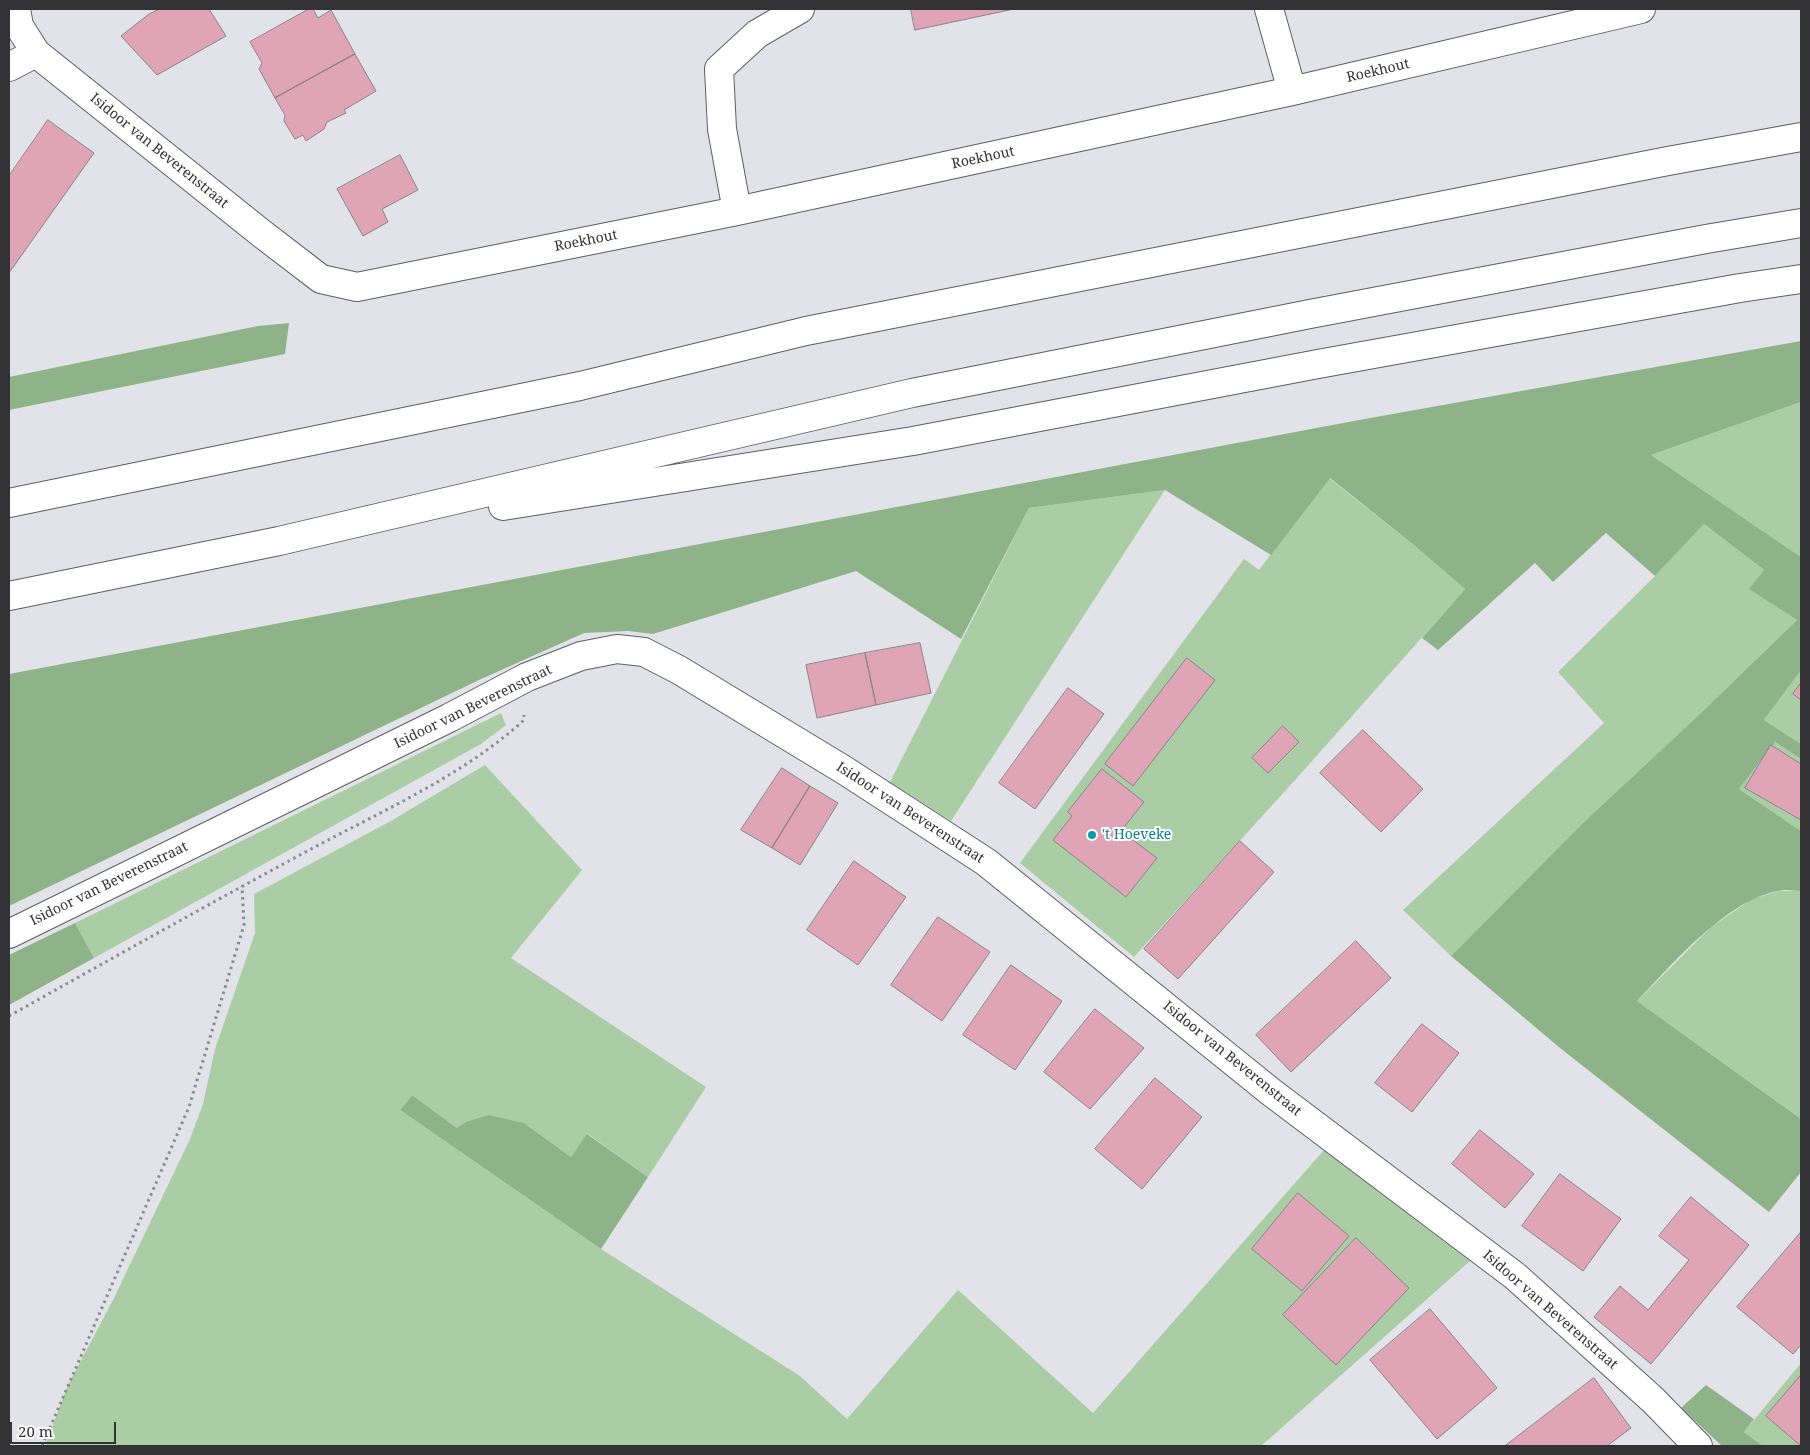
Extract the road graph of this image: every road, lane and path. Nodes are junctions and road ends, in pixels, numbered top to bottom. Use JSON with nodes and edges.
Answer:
{"nodes":[{"id":1,"x":16,"y":9,"type":"edge"},
{"id":2,"x":800,"y":9,"type":"edge"},
{"id":3,"x":1641,"y":9,"type":"edge"},
{"id":4,"x":1270,"y":14,"type":"edge"},
{"id":5,"x":36,"y":53,"type":"junction"},
{"id":6,"x":9,"y":67,"type":"edge"},
{"id":7,"x":1292,"y":91,"type":"junction"},
{"id":8,"x":1801,"y":137,"type":"edge"},
{"id":9,"x":737,"y":211,"type":"junction"},
{"id":10,"x":1801,"y":223,"type":"edge"},
{"id":11,"x":321,"y":279,"type":"joint"},
{"id":12,"x":1801,"y":279,"type":"edge"},
{"id":13,"x":9,"y":503,"type":"edge"},
{"id":14,"x":279,"y":541,"type":"junction"},
{"id":15,"x":9,"y":596,"type":"edge"},
{"id":16,"x":527,"y":677,"type":"junction"},
{"id":17,"x":242,"y":886,"type":"junction"},
{"id":18,"x":9,"y":934,"type":"edge"},
{"id":19,"x":9,"y":1016,"type":"edge"},
{"id":20,"x":42,"y":1446,"type":"edge"},
{"id":21,"x":1698,"y":1446,"type":"edge"}],
"edges":[{"from":1,"to":5,"type":"main road","name":"Isidoor van Beverenstraat"},
{"from":2,"to":9,"type":"main road"},
{"from":3,"to":7,"type":"main road","name":"Roekhout"},
{"from":4,"to":7,"type":"main road"},
{"from":5,"to":6,"type":"main road"},
{"from":5,"to":11,"type":"main road","name":"Isidoor van Beverenstraat"},
{"from":7,"to":9,"type":"main road","name":"Roekhout"},
{"from":8,"to":13,"type":"main road"},
{"from":9,"to":11,"type":"main road","name":"Roekhout"},
{"from":10,"to":14,"type":"main road"},
{"from":12,"to":14,"type":"main road"},
{"from":14,"to":15,"type":"main road"},
{"from":16,"to":17,"type":"path"},
{"from":16,"to":18,"type":"main road","name":"Isidoor van Beverenstraat"},
{"from":16,"to":21,"type":"main road","name":"Isidoor van Beverenstraat"},
{"from":17,"to":19,"type":"path"},
{"from":17,"to":20,"type":"path"}]}
